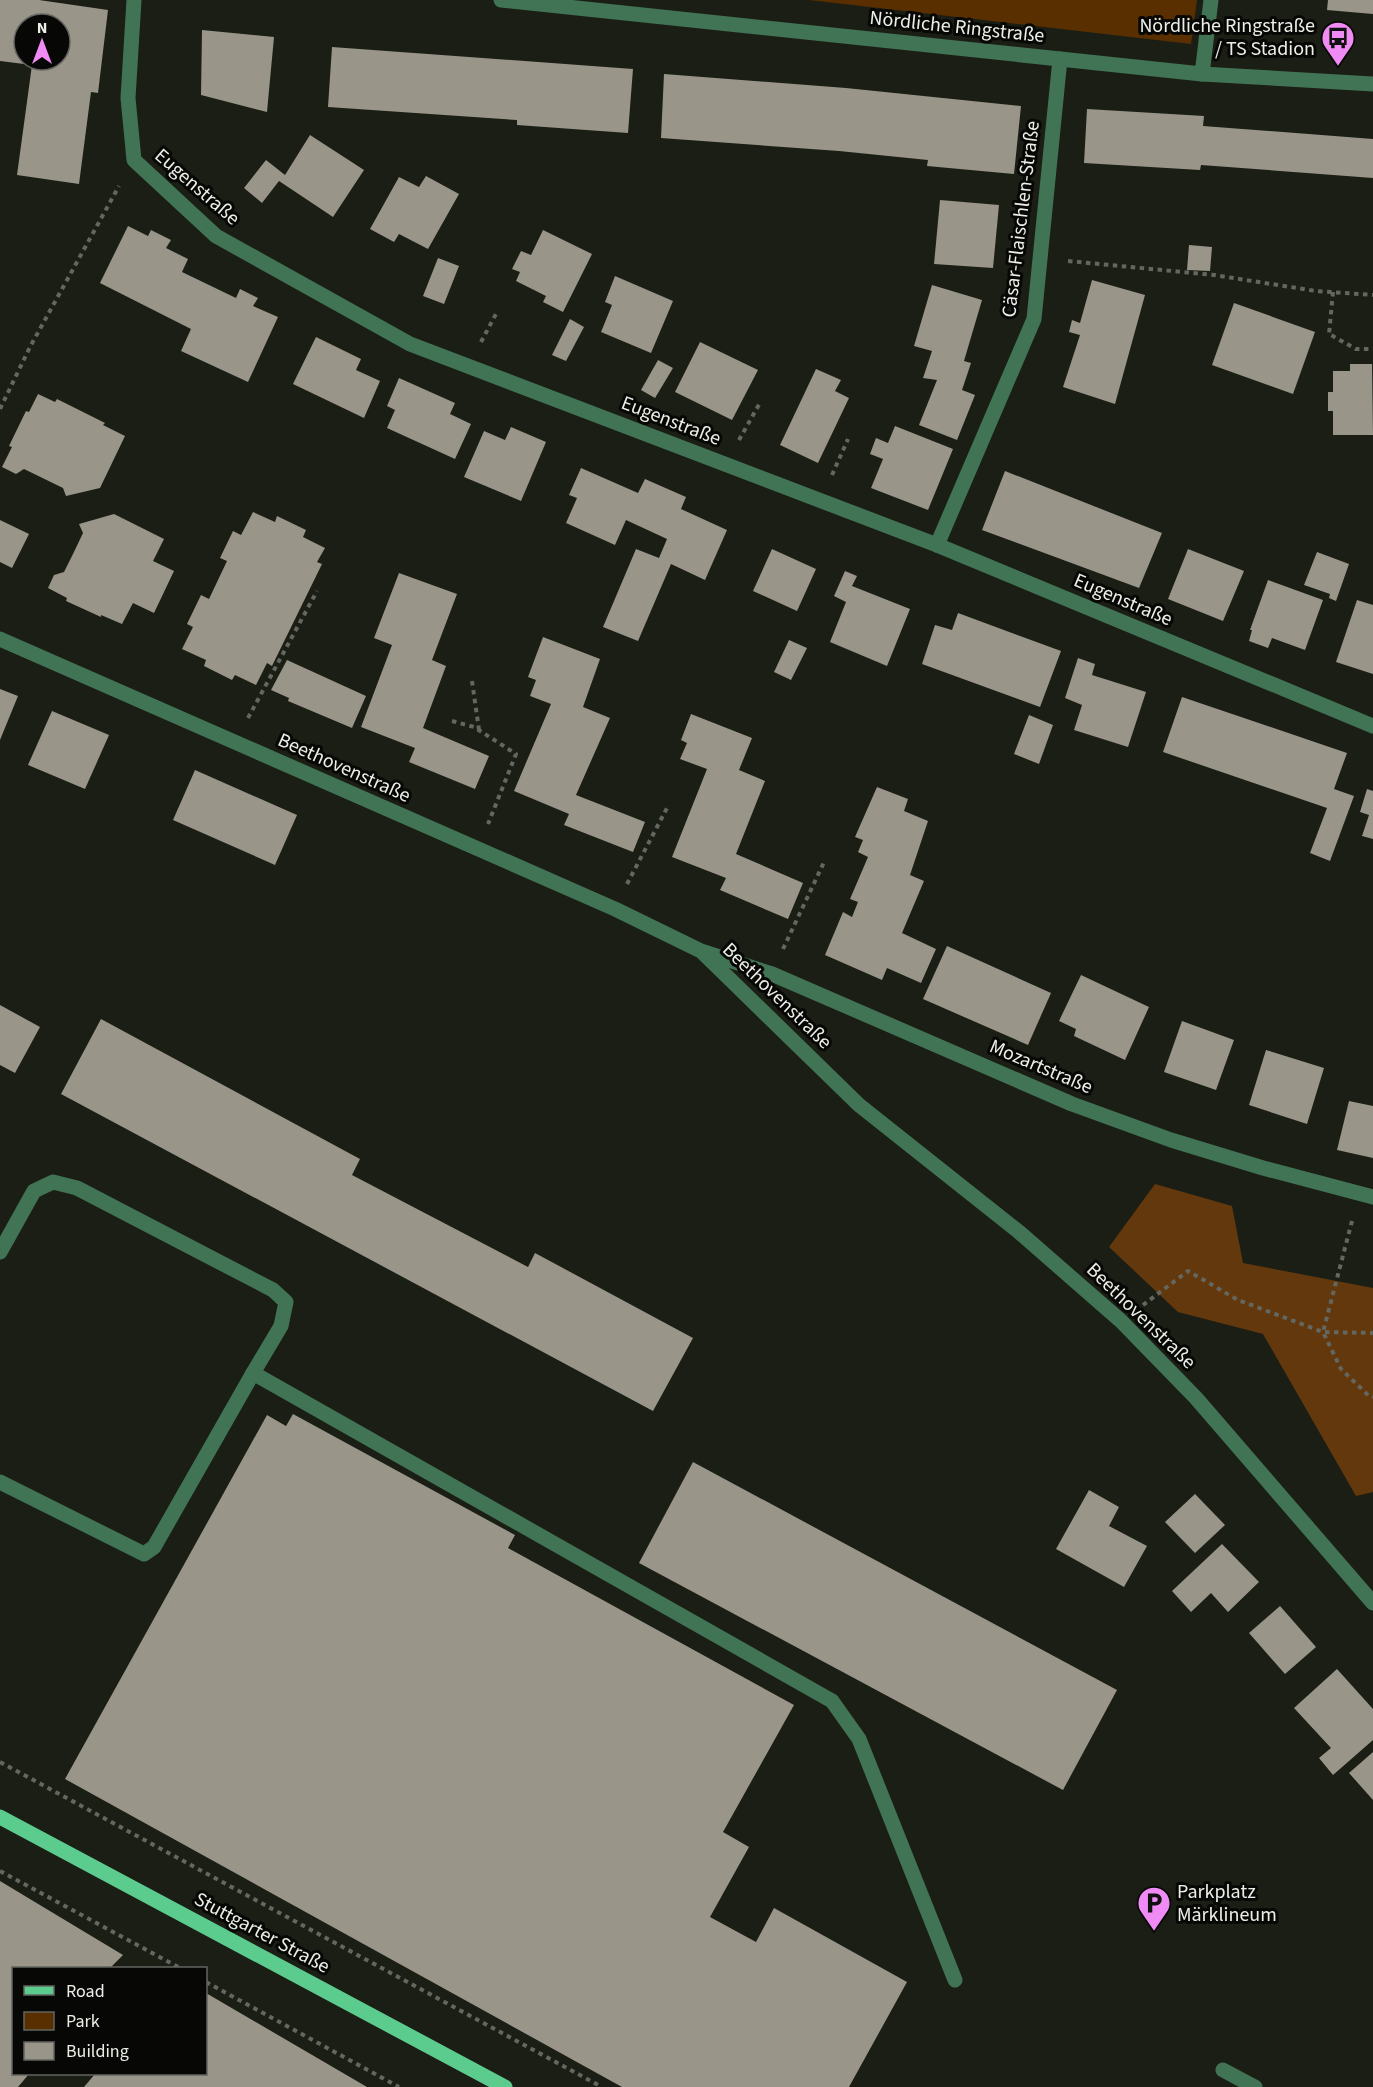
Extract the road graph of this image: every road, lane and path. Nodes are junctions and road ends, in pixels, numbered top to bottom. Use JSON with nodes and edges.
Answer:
{"nodes":[{"id":1,"x":134,"y":0,"type":"edge"},
{"id":2,"x":510,"y":0,"type":"edge"},
{"id":3,"x":1211,"y":0,"type":"edge"},
{"id":4,"x":1060,"y":59,"type":"junction"},
{"id":5,"x":1202,"y":74,"type":"junction"},
{"id":6,"x":1373,"y":84,"type":"edge"},
{"id":7,"x":134,"y":160,"type":"junction"},
{"id":8,"x":1040,"y":259,"type":"junction"},
{"id":9,"x":1333,"y":292,"type":"junction"},
{"id":10,"x":1373,"y":295,"type":"edge"},
{"id":11,"x":1373,"y":349,"type":"edge"},
{"id":12,"x":761,"y":402,"type":"dead end"},
{"id":13,"x":0,"y":409,"type":"edge"},
{"id":14,"x":848,"y":439,"type":"dead end"},
{"id":15,"x":725,"y":464,"type":"junction"},
{"id":16,"x":821,"y":501,"type":"junction"},
{"id":17,"x":937,"y":545,"type":"junction"},
{"id":18,"x":317,"y":591,"type":"dead end"},
{"id":19,"x":0,"y":639,"type":"edge"},
{"id":20,"x":472,"y":681,"type":"dead end"},
{"id":21,"x":452,"y":721,"type":"dead end"},
{"id":22,"x":1373,"y":726,"type":"edge"},
{"id":23,"x":479,"y":730,"type":"junction"},
{"id":24,"x":235,"y":743,"type":"junction"},
{"id":25,"x":667,"y":808,"type":"dead end"},
{"id":26,"x":477,"y":849,"type":"junction"},
{"id":27,"x":825,"y":860,"type":"dead end"},
{"id":28,"x":615,"y":909,"type":"junction"},
{"id":29,"x":701,"y":951,"type":"junction"},
{"id":30,"x":771,"y":974,"type":"junction"},
{"id":31,"x":1366,"y":1195,"type":"edge"},
{"id":32,"x":0,"y":1252,"type":"edge"},
{"id":33,"x":1121,"y":1322,"type":"junction"},
{"id":34,"x":1323,"y":1332,"type":"junction"},
{"id":35,"x":1373,"y":1333,"type":"edge"},
{"id":36,"x":254,"y":1373,"type":"junction"},
{"id":37,"x":1373,"y":1397,"type":"edge"},
{"id":38,"x":0,"y":1482,"type":"edge"},
{"id":39,"x":1373,"y":1603,"type":"edge"},
{"id":40,"x":0,"y":1762,"type":"edge"},
{"id":41,"x":0,"y":1817,"type":"edge"},
{"id":42,"x":0,"y":1871,"type":"edge"},
{"id":43,"x":178,"y":1967,"type":"edge"},
{"id":44,"x":954,"y":1980,"type":"dead end"},
{"id":45,"x":207,"y":1983,"type":"edge"},
{"id":46,"x":1223,"y":2070,"type":"dead end"},
{"id":47,"x":399,"y":2087,"type":"edge"},
{"id":48,"x":505,"y":2087,"type":"edge"},
{"id":49,"x":602,"y":2087,"type":"edge"},
{"id":50,"x":1255,"y":2087,"type":"edge"}],
"edges":[{"from":1,"to":7,"type":"street","name":"Eugenstraße"},
{"from":2,"to":4,"type":"street","name":"Nördliche Ringstraße"},
{"from":3,"to":5,"type":"street"},
{"from":4,"to":5,"type":"street","name":"Nördliche Ringstraße"},
{"from":4,"to":8,"type":"street","name":"Cäsar-Flaischlen-Straße"},
{"from":5,"to":6,"type":"street","name":"Nördliche Ringstraße"},
{"from":7,"to":13,"type":"path"},
{"from":7,"to":15,"type":"street","name":"Eugenstraße"},
{"from":8,"to":9,"type":"path"},
{"from":8,"to":17,"type":"street","name":"Cäsar-Flaischlen-Straße"},
{"from":9,"to":10,"type":"path"},
{"from":9,"to":11,"type":"path"},
{"from":12,"to":15,"type":"path"},
{"from":14,"to":16,"type":"path"},
{"from":15,"to":16,"type":"street","name":"Eugenstraße"},
{"from":16,"to":17,"type":"street","name":"Eugenstraße"},
{"from":17,"to":22,"type":"street","name":"Eugenstraße"},
{"from":18,"to":24,"type":"path"},
{"from":19,"to":24,"type":"street","name":"Beethovenstraße"},
{"from":20,"to":23,"type":"path"},
{"from":21,"to":23,"type":"path"},
{"from":23,"to":26,"type":"path"},
{"from":24,"to":26,"type":"street","name":"Beethovenstraße"},
{"from":25,"to":28,"type":"path"},
{"from":26,"to":28,"type":"street","name":"Beethovenstraße"},
{"from":27,"to":30,"type":"path"},
{"from":28,"to":29,"type":"street","name":"Beethovenstraße"},
{"from":29,"to":30,"type":"street","name":"Mozartstraße"},
{"from":29,"to":33,"type":"street","name":"Beethovenstraße"},
{"from":30,"to":31,"type":"street","name":"Mozartstraße"},
{"from":31,"to":34,"type":"path"},
{"from":32,"to":36,"type":"street"},
{"from":33,"to":34,"type":"path"},
{"from":33,"to":39,"type":"street","name":"Beethovenstraße"},
{"from":34,"to":35,"type":"path"},
{"from":34,"to":37,"type":"path"},
{"from":36,"to":38,"type":"street"},
{"from":36,"to":44,"type":"street"},
{"from":40,"to":49,"type":"path"},
{"from":41,"to":48,"type":"main road","name":"Stuttgarter Straße"},
{"from":42,"to":43,"type":"path"},
{"from":45,"to":47,"type":"path"},
{"from":46,"to":50,"type":"street"}]}
